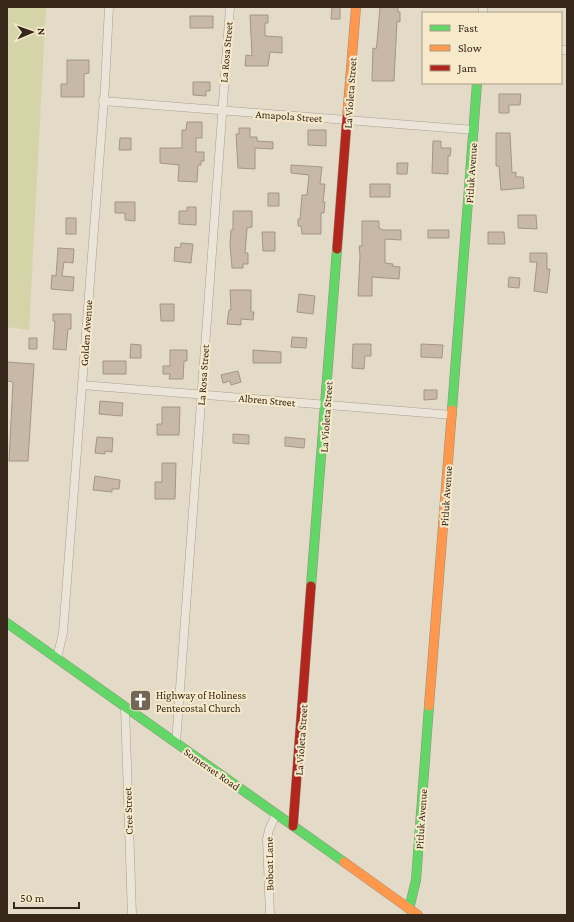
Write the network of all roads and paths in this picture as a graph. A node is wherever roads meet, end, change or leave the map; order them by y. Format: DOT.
graph roads {
  1 [pos="109,7"];
  2 [pos="230,7"];
  3 [pos="356,7"];
  4 [pos="477,84"];
  5 [pos="104,101"];
  6 [pos="222,111"];
  7 [pos="348,120"];
  8 [pos="474,130"];
  9 [pos="82,385"];
  10 [pos="201,395"];
  11 [pos="327,405"];
  12 [pos="452,415"];
  13 [pos="7,622"];
  14 [pos="57,658"];
  15 [pos="125,707"];
  16 [pos="176,743"];
  17 [pos="276,814"];
  18 [pos="293,826"];
  19 [pos="409,909"];
  20 [pos="132,915"];
  21 [pos="270,915"];
  22 [pos="418,915"];
  1 -- 5 [label="street, Golden Avenue"];
  2 -- 6 [label="street, La Rosa Street"];
  3 -- 7 [label="street, La Violeta Street"];
  4 -- 8 [label="street, Pitluk Avenue"];
  5 -- 6 [label="street, Amapola Street"];
  5 -- 9 [label="street, Golden Avenue"];
  6 -- 7 [label="street, Amapola Street"];
  6 -- 10 [label="street, La Rosa Street"];
  7 -- 8 [label="street, Amapola Street"];
  7 -- 11 [label="street, La Violeta Street"];
  8 -- 12 [label="street, Pitluk Avenue"];
  9 -- 10 [label="street, Albren Street"];
  9 -- 14 [label="street, Golden Avenue"];
  10 -- 11 [label="street, Albren Street"];
  10 -- 16 [label="street, La Rosa Street"];
  11 -- 12 [label="street, Albren Street"];
  11 -- 18 [label="street, La Violeta Street"];
  12 -- 19 [label="street, Pitluk Avenue"];
  13 -- 14 [label="street, Somerset Road"];
  14 -- 15 [label="street, Somerset Road"];
  15 -- 16 [label="street, Somerset Road"];
  15 -- 20 [label="street, Cree Street"];
  16 -- 17 [label="street, Somerset Road"];
  17 -- 18 [label="street, Somerset Road"];
  17 -- 21 [label="street, Bobcat Lane"];
  18 -- 19 [label="street, Somerset Road"];
  19 -- 22 [label="street, Somerset Road"];
}
